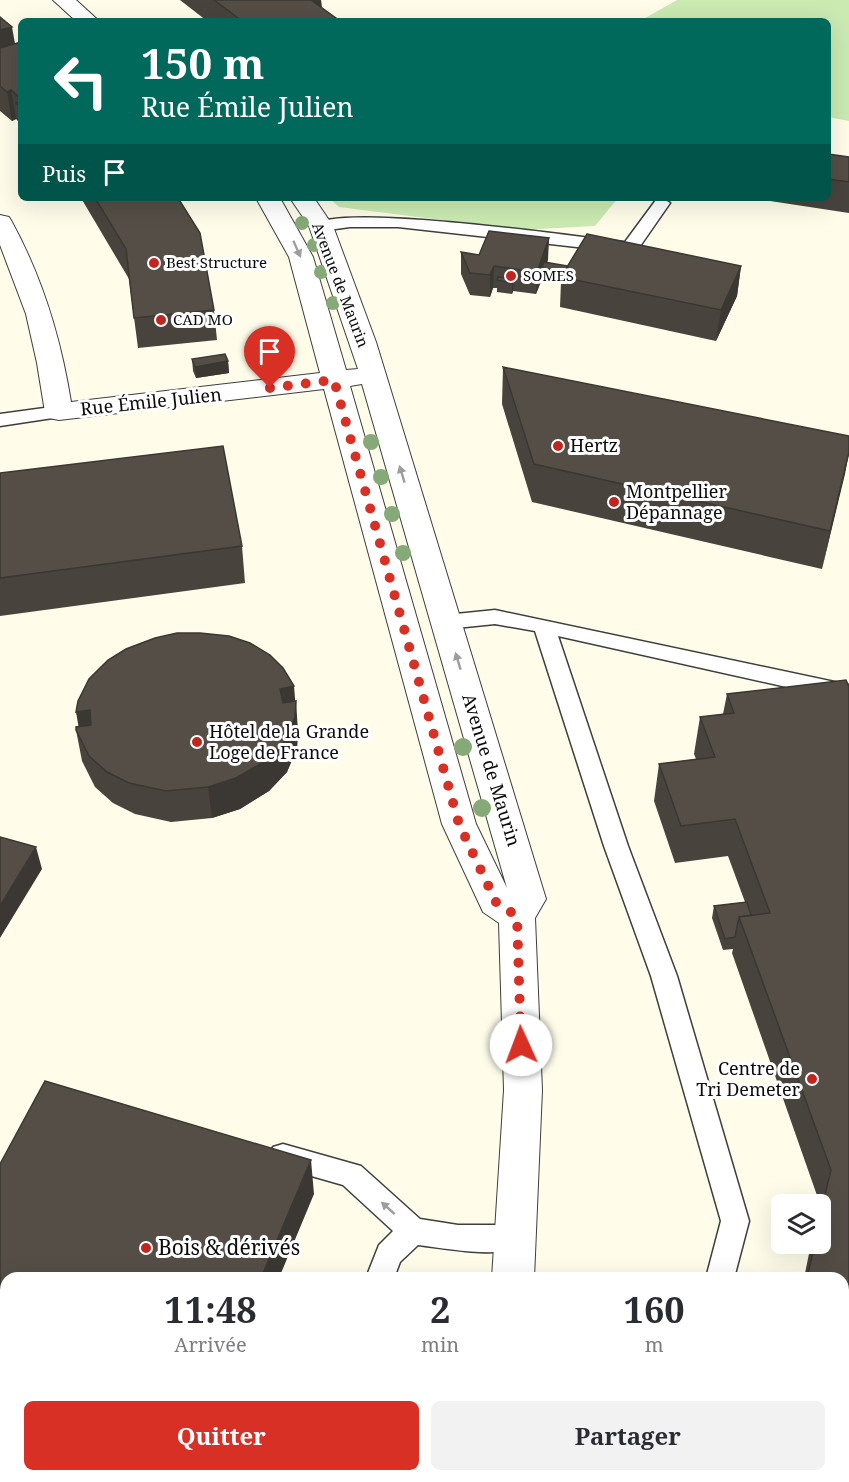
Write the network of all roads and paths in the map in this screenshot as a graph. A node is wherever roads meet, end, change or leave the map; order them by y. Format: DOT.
graph roads {
  1 [pos="63,0"];
  2 [pos="85,18"];
  3 [pos="270,201"];
  4 [pos="304,201"];
  5 [pos="662,203"];
  6 [pos="0,222"];
  7 [pos="321,226"];
  8 [pos="372,374"];
  9 [pos="334,380"];
  10 [pos="59,412"];
  11 [pos="0,420"];
  12 [pos="446,622"];
  13 [pos="544,626"];
  14 [pos="404,628"];
  15 [pos="849,693"];
  16 [pos="517,916"];
  17 [pos="261,1150"];
  18 [pos="413,1231"];
  19 [pos="515,1238"];
  20 [pos="382,1272"];
  21 [pos="513,1272"];
  22 [pos="722,1272"];
  1 -- 2 [label="street"];
  3 -- 9 [label="street, Avenue de Maurin, one-way"];
  4 -- 7 [label="street, Avenue de Maurin"];
  5 -- 7 [label="lane"];
  6 -- 10 [label="street, Rue Émile Julien"];
  7 -- 8 [label="street, Avenue de Maurin"];
  8 -- 9 [label="street, Avenue de Maurin"];
  12 -- 8 [label="street, Avenue de Maurin, one-way"];
  9 -- 10 [label="street, Rue Émile Julien"];
  9 -- 14 [label="street, Avenue de Maurin"];
  10 -- 11 [label="lane"];
  12 -- 13 [label="lane"];
  12 -- 14 [label="street"];
  16 -- 12 [label="street, Avenue de Maurin, one-way"];
  13 -- 15 [label="lane"];
  13 -- 22 [label="lane"];
  14 -- 16 [label="street, Avenue de Maurin"];
  16 -- 19 [label="street, Avenue de Maurin"];
  18 -- 17 [label="lane, one-way"];
  18 -- 19 [label="lane"];
  18 -- 20 [label="lane"];
  19 -- 21 [label="street, Avenue de Maurin"];
}
